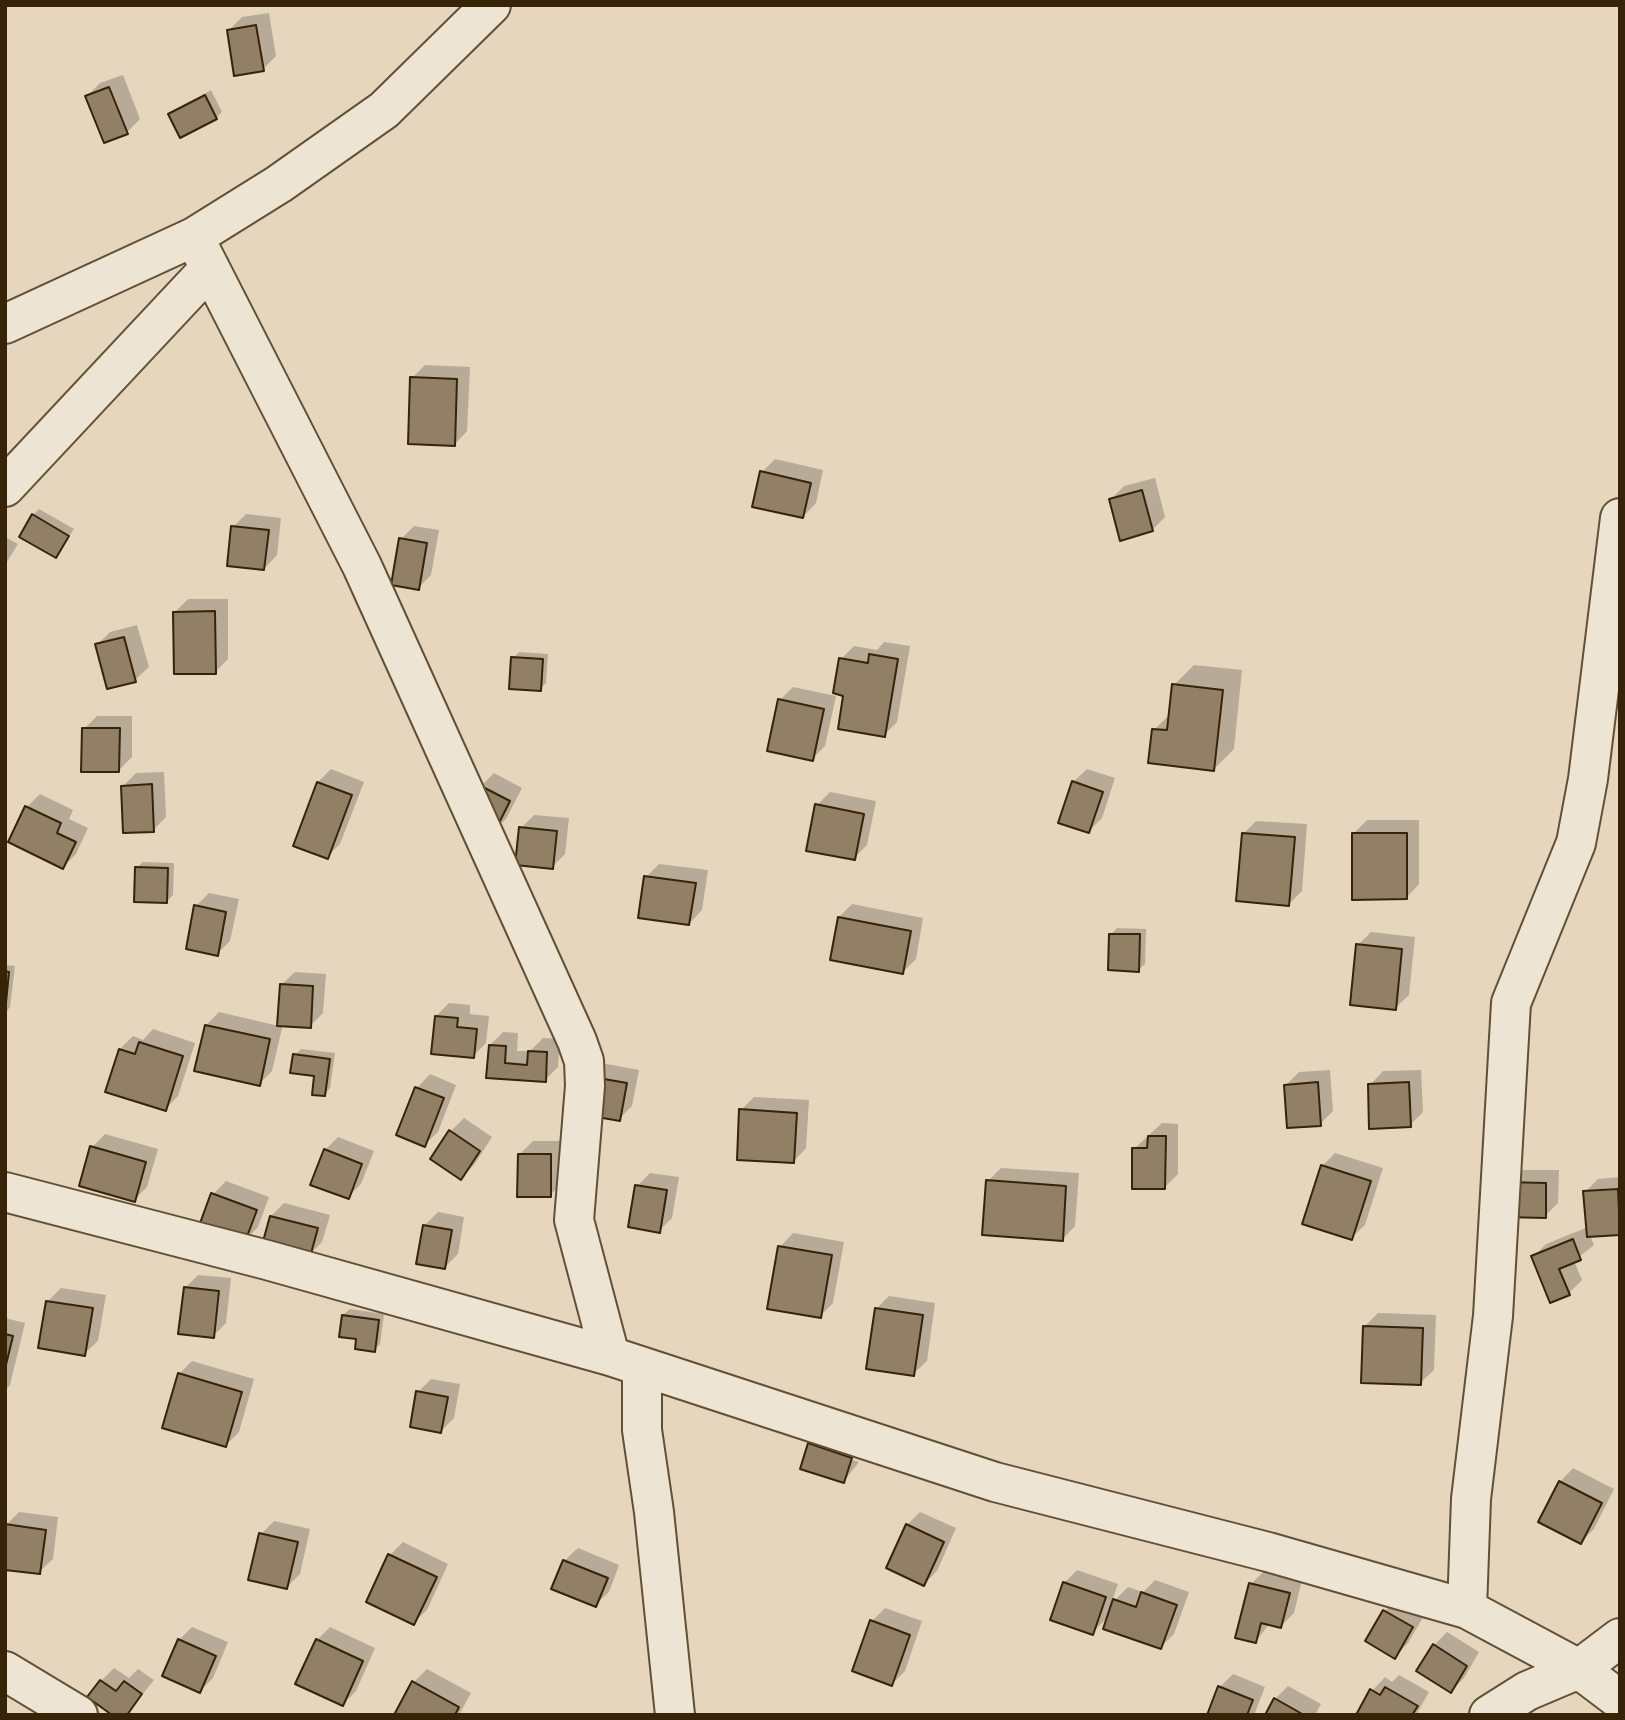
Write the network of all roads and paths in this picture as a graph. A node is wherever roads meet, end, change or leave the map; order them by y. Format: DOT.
graph roads {
  1 [pos="491,5"];
  2 [pos="202,253"];
  3 [pos="5,324"];
  4 [pos="5,487"];
  5 [pos="1620,518"];
  6 [pos="5,1192"];
  7 [pos="626,1361"];
  8 [pos="1467,1609"];
  9 [pos="1620,1638"];
  10 [pos="1579,1669"];
  11 [pos="7,1673"];
  12 [pos="1620,1700"];
  13 [pos="78,1715"];
  14 [pos="675,1715"];
  15 [pos="1489,1715"];
  1 -- 2 [label="street"];
  2 -- 3 [label="street"];
  2 -- 4 [label="street"];
  2 -- 7 [label="street"];
  5 -- 8 [label="street"];
  6 -- 7 [label="street"];
  7 -- 8 [label="street"];
  7 -- 14 [label="street"];
  8 -- 10 [label="street"];
  9 -- 10 [label="street"];
  10 -- 12 [label="street"];
  10 -- 15 [label="street"];
  11 -- 13 [label="street"];
}
